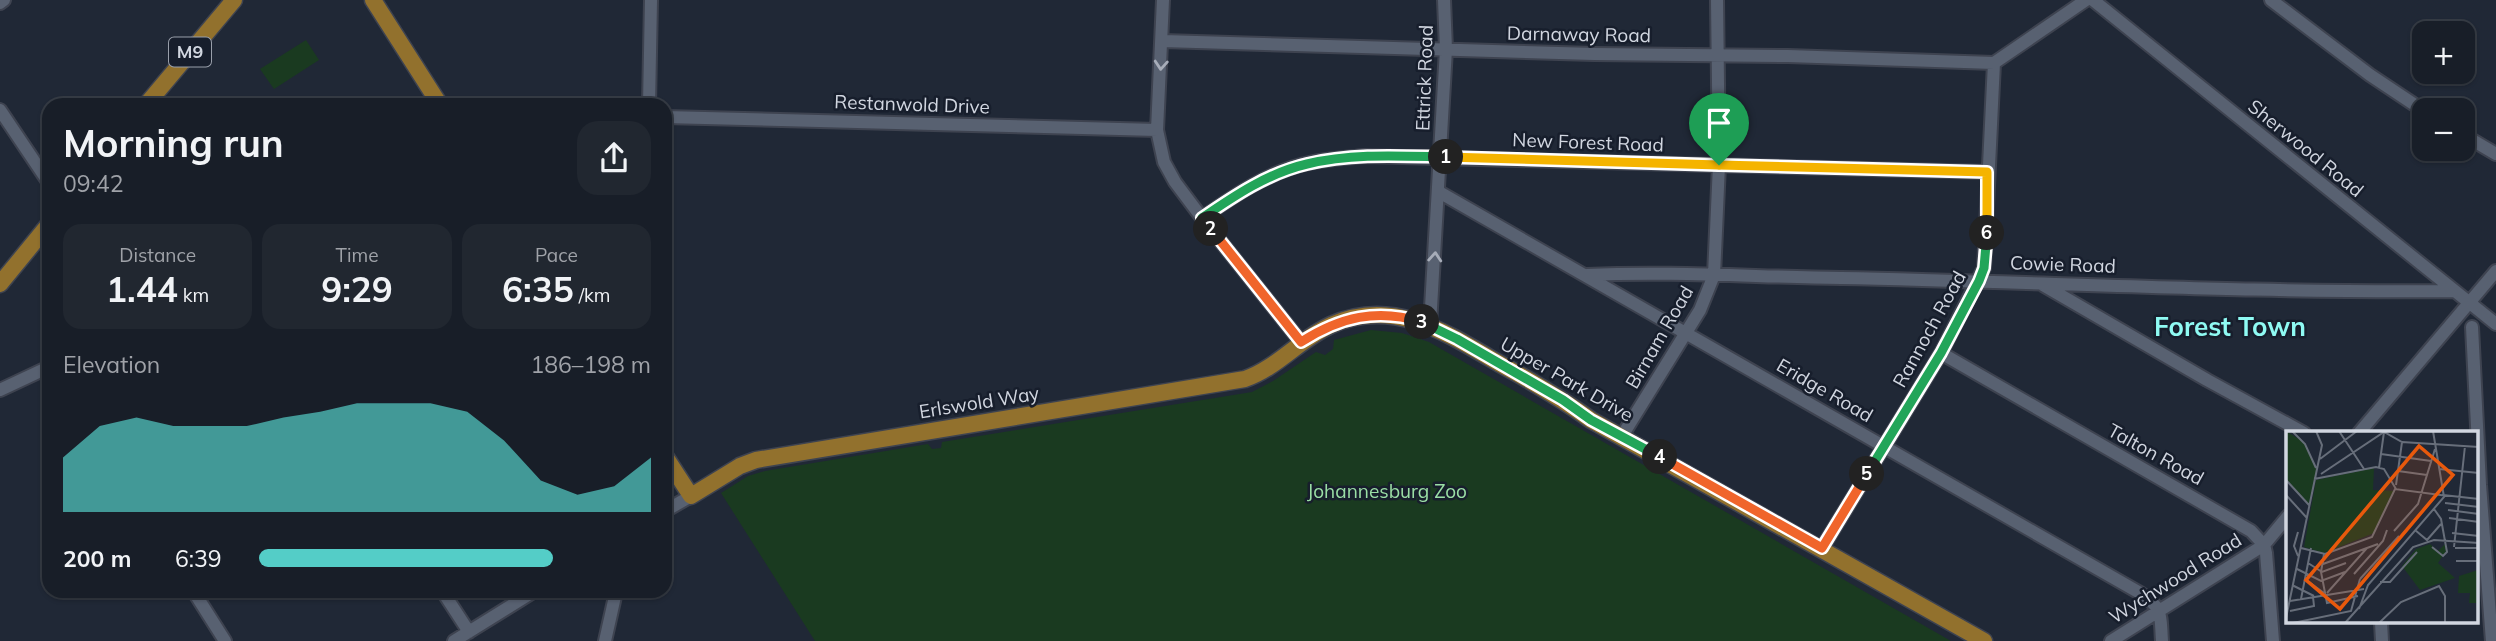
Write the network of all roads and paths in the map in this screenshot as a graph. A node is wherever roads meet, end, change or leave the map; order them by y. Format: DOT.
graph roads {
  1 [pos="223,0"];
  2 [pos="234,0"];
  3 [pos="373,0"];
  4 [pos="651,0"];
  5 [pos="1163,0"];
  6 [pos="1444,0"];
  7 [pos="1717,0"];
  8 [pos="2086,0"];
  9 [pos="2093,0"];
  10 [pos="2270,0"];
  11 [pos="1163,41"];
  12 [pos="1446,49"];
  13 [pos="1717,56"];
  14 [pos="1994,63"];
  15 [pos="142,98"];
  16 [pos="152,98"];
  17 [pos="436,98"];
  18 [pos="649,98"];
  19 [pos="2412,103"];
  20 [pos="0,110"];
  21 [pos="672,117"];
  22 [pos="1157,130"];
  23 [pos="2475,142"];
  24 [pos="2496,154"];
  25 [pos="1441,157"];
  26 [pos="1719,165"];
  27 [pos="1987,172"];
  28 [pos="42,173"];
  29 [pos="1439,192"];
  30 [pos="1202,218"];
  31 [pos="42,220"];
  32 [pos="42,233"];
  33 [pos="0,271"];
  34 [pos="2496,271"];
  35 [pos="1587,275"];
  36 [pos="1714,275"];
  37 [pos="1979,281"];
  38 [pos="2040,283"];
  39 [pos="0,284"];
  40 [pos="2453,291"];
  41 [pos="2469,302"];
  42 [pos="2496,324"];
  43 [pos="1430,325"];
  44 [pos="2472,327"];
  45 [pos="1685,333"];
  46 [pos="1301,342"];
  47 [pos="1941,353"];
  48 [pos="42,371"];
  49 [pos="0,390"];
  50 [pos="2300,431"];
  51 [pos="2361,431"];
  52 [pos="2477,431"];
  53 [pos="1622,436"];
  54 [pos="2478,446"];
  55 [pos="1884,447"];
  56 [pos="672,467"];
  57 [pos="691,496"];
  58 [pos="672,507"];
  59 [pos="2286,518"];
  60 [pos="2264,545"];
  61 [pos="1822,548"];
  62 [pos="198,598"];
  63 [pos="447,598"];
  64 [pos="523,598"];
  65 [pos="615,598"];
  66 [pos="2160,610"];
  67 [pos="469,632"];
  68 [pos="225,641"];
  69 [pos="454,641"];
  70 [pos="605,641"];
  71 [pos="1984,641"];
  72 [pos="2111,641"];
  73 [pos="2162,641"];
  74 [pos="2273,641"];
  75 [pos="2492,641"];
  1 -- 15 [label="main road, M9"];
  2 -- 16 [label="main road, M9"];
  3 -- 17 [label="main road"];
  4 -- 18 [label="street"];
  5 -- 11 [label="street"];
  6 -- 12 [label="street, Ettrick Road"];
  7 -- 13 [label="street, Birnam Road"];
  8 -- 14 [label="street"];
  9 -- 40 [label="street, Sherwood Road"];
  10 -- 19 [label="street"];
  11 -- 12 [label="street, Darnaway Road"];
  11 -- 22 [label="street, one-way"];
  12 -- 13 [label="street, Darnaway Road"];
  12 -- 25 [label="street, Ettrick Road"];
  13 -- 14 [label="street, Darnaway Road"];
  13 -- 26 [label="street, Birnam Road"];
  14 -- 27 [label="street, Rannoch Road"];
  20 -- 28 [label="street"];
  21 -- 22 [label="street, Restanwold Drive"];
  22 -- 30 [label="street"];
  23 -- 24 [label="street"];
  25 -- 26 [label="street, New Forest Road"];
  25 -- 29 [label="street, Ettrick Road"];
  25 -- 30 [label="street, New Forest Road"];
  26 -- 27 [label="street, New Forest Road"];
  26 -- 36 [label="street, Birnam Road"];
  27 -- 37 [label="street, Rannoch Road"];
  29 -- 35 [label="street, Eridge Road"];
  43 -- 29 [label="street, Ettrick Road, one-way"];
  30 -- 46 [label="street"];
  31 -- 33 [label="main road"];
  32 -- 39 [label="main road"];
  34 -- 41 [label="street"];
  35 -- 36 [label="street, Cowie Road"];
  35 -- 45 [label="street, Eridge Road"];
  36 -- 37 [label="street, Cowie Road"];
  36 -- 45 [label="street, Birnam Road"];
  37 -- 38 [label="street, Cowie Road"];
  37 -- 47 [label="street, Rannoch Road"];
  38 -- 40 [label="street, Cowie Road"];
  38 -- 50 [label="street"];
  40 -- 41 [label="street, Sherwood Road"];
  41 -- 42 [label="street, Sherwood Road"];
  41 -- 51 [label="street"];
  43 -- 46 [label="main road, Upper Park Drive"];
  43 -- 53 [label="main road, Upper Park Drive"];
  44 -- 52 [label="street"];
  45 -- 53 [label="street, Birnam Road"];
  45 -- 55 [label="street, Eridge Road"];
  46 -- 57 [label="main road, Erlswold Way"];
  47 -- 55 [label="street, Rannoch Road"];
  47 -- 60 [label="street, Talton Road"];
  48 -- 49 [label="street"];
  53 -- 61 [label="main road, Upper Park Drive"];
  54 -- 75 [label="street"];
  55 -- 61 [label="street, Rannoch Road"];
  55 -- 66 [label="street, Eridge Road"];
  56 -- 57 [label="main road"];
  57 -- 58 [label="street, Erlswold Way"];
  59 -- 60 [label="street, Wychwood Road"];
  60 -- 66 [label="street, Wychwood Road"];
  60 -- 74 [label="street"];
  61 -- 71 [label="main road, Upper Park Drive"];
  62 -- 68 [label="street"];
  63 -- 67 [label="street"];
  64 -- 67 [label="street"];
  65 -- 70 [label="street"];
  66 -- 72 [label="street, Wychwood Road"];
  66 -- 73 [label="street"];
  67 -- 69 [label="street"];
}
